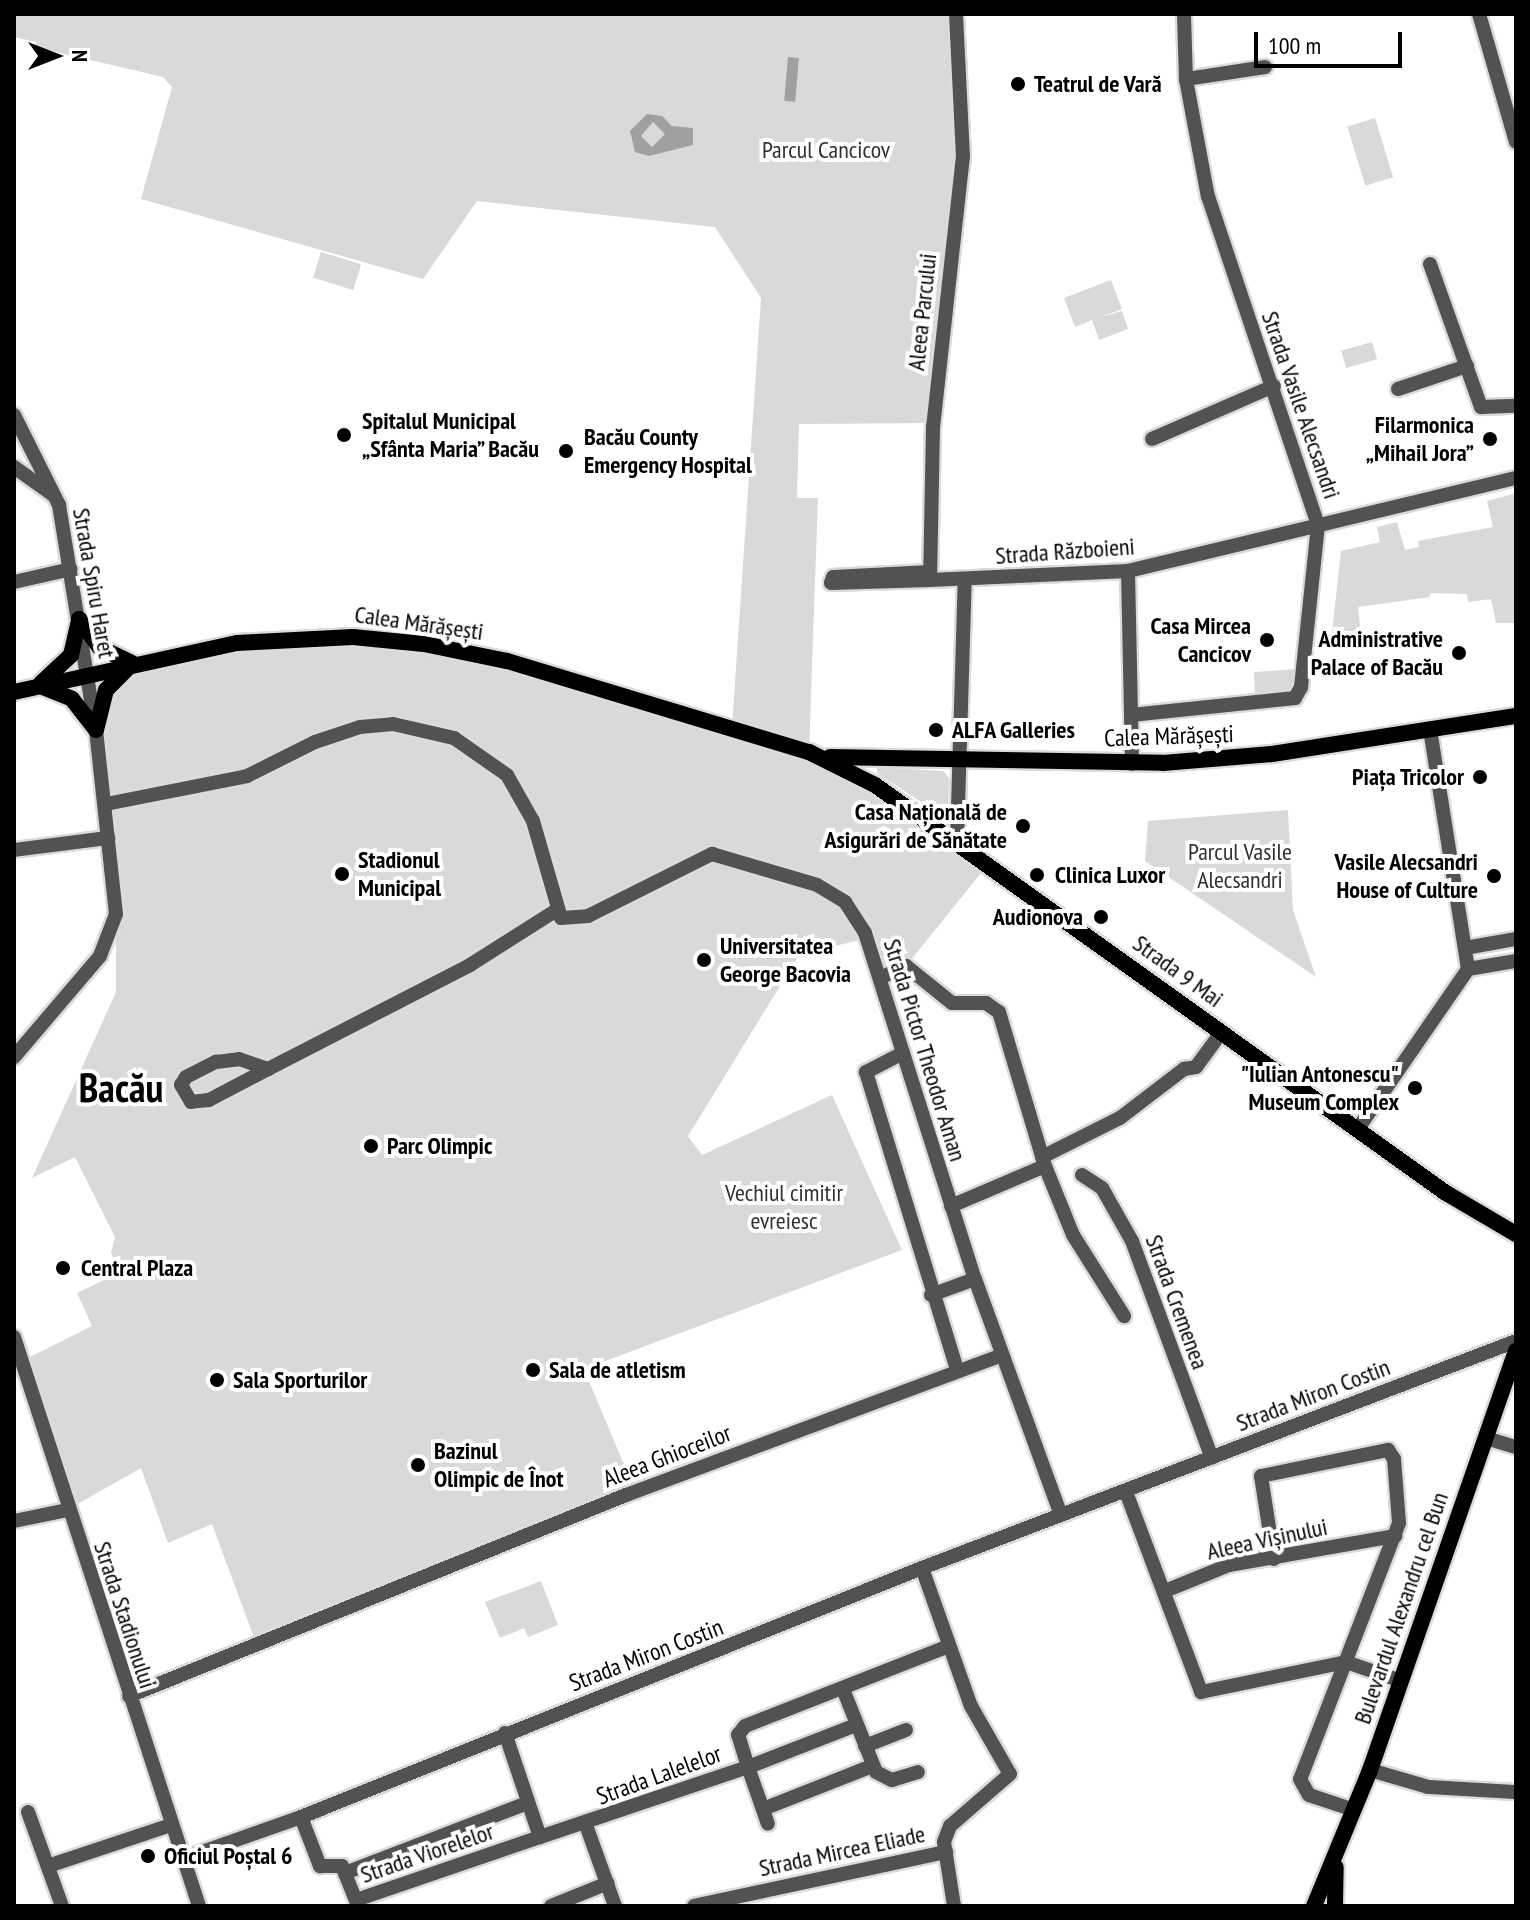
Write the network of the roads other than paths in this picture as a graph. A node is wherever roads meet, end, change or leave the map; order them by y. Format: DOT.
graph roads {
  1 [pos="956,14"];
  2 [pos="1184,14"];
  3 [pos="1479,14"];
  4 [pos="1265,67"];
  5 [pos="1186,79"];
  6 [pos="1516,142"];
  7 [pos="1430,264"];
  8 [pos="1467,366"];
  9 [pos="1274,386"];
  10 [pos="1398,389"];
  11 [pos="1516,406"];
  12 [pos="14,415"];
  13 [pos="1152,439"];
  14 [pos="21,443"];
  15 [pos="14,467"];
  16 [pos="1516,478"];
  17 [pos="55,497"];
  18 [pos="1318,525"];
  19 [pos="71,569"];
  20 [pos="1128,571"];
  21 [pos="930,576"];
  22 [pos="965,579"];
  23 [pos="14,582"];
  24 [pos="79,619"];
  25 [pos="134,663"];
  26 [pos="88,674"];
  27 [pos="37,686"];
  28 [pos="14,692"];
  29 [pos="1131,715"];
  30 [pos="1516,716"];
  31 [pos="96,730"];
  32 [pos="1430,730"];
  33 [pos="815,755"];
  34 [pos="962,760"];
  35 [pos="1132,764"];
  36 [pos="106,804"];
  37 [pos="108,838"];
  38 [pos="957,841"];
  39 [pos="14,850"];
  40 [pos="555,911"];
  41 [pos="1516,939"];
  42 [pos="1465,948"];
  43 [pos="1516,961"];
  44 [pos="1468,969"];
  45 [pos="880,978"];
  46 [pos="1221,1033"];
  47 [pos="903,1053"];
  48 [pos="14,1057"];
  49 [pos="268,1069"];
  50 [pos="1357,1130"];
  51 [pos="1043,1162"];
  52 [pos="1082,1175"];
  53 [pos="951,1206"];
  54 [pos="1515,1231"];
  55 [pos="975,1279"];
  56 [pos="931,1295"];
  57 [pos="1124,1316"];
  58 [pos="14,1337"];
  59 [pos="1516,1341"];
  60 [pos="1516,1351"];
  61 [pos="1002,1355"];
  62 [pos="957,1370"];
  63 [pos="1486,1438"];
  64 [pos="1516,1447"];
  65 [pos="1212,1458"];
  66 [pos="1126,1492"];
  67 [pos="67,1510"];
  68 [pos="1061,1515"];
  69 [pos="14,1521"];
  70 [pos="1395,1536"];
  71 [pos="1360,1543"];
  72 [pos="1274,1559"];
  73 [pos="922,1568"];
  74 [pos="1382,1569"];
  75 [pos="1165,1591"];
  76 [pos="949,1646"];
  77 [pos="1346,1662"];
  78 [pos="1401,1681"];
  79 [pos="843,1689"];
  80 [pos="129,1696"];
  81 [pos="856,1725"];
  82 [pos="906,1730"];
  83 [pos="505,1733"];
  84 [pos="865,1746"];
  85 [pos="872,1766"];
  86 [pos="748,1767"];
  87 [pos="1370,1770"];
  88 [pos="918,1772"];
  89 [pos="1516,1792"];
  90 [pos="527,1803"];
  91 [pos="763,1809"];
  92 [pos="1351,1809"];
  93 [pos="28,1812"];
  94 [pos="301,1817"];
  95 [pos="768,1824"];
  96 [pos="171,1825"];
  97 [pos="586,1825"];
  98 [pos="540,1837"];
  99 [pos="1339,1846"];
  100 [pos="946,1852"];
  101 [pos="182,1859"];
  102 [pos="48,1866"];
  103 [pos="345,1873"];
  104 [pos="1327,1878"];
  105 [pos="608,1883"];
  106 [pos="62,1906"];
  107 [pos="199,1906"];
  108 [pos="551,1906"];
  109 [pos="615,1906"];
  110 [pos="694,1906"];
  111 [pos="954,1906"];
  112 [pos="1314,1906"];
  113 [pos="1326,1906"];
  114 [pos="1335,1906"];
  1 -- 21 [label="street, Aleea Parcului"];
  2 -- 5 [label="street, Strada Vasile Alecsandri"];
  3 -- 6 [label="street"];
  4 -- 5 [label="street"];
  5 -- 9 [label="street, Strada Vasile Alecsandri"];
  7 -- 8 [label="street"];
  8 -- 10 [label="street"];
  8 -- 11 [label="street"];
  9 -- 13 [label="street"];
  9 -- 18 [label="street, Strada Vasile Alecsandri"];
  12 -- 14 [label="street, Strada Spiru Haret"];
  14 -- 17 [label="street, Strada Spiru Haret"];
  15 -- 17 [label="street"];
  16 -- 18 [label="street, Strada Războieni"];
  17 -- 19 [label="street, Strada Spiru Haret"];
  18 -- 20 [label="street, Strada Războieni"];
  18 -- 29 [label="street, Strada Vasile Alecsandri"];
  19 -- 23 [label="street"];
  19 -- 24 [label="street, Strada Spiru Haret"];
  20 -- 22 [label="street, Strada Războieni"];
  20 -- 29 [label="street"];
  21 -- 21 [label="street"];
  21 -- 22 [label="street"];
  22 -- 34 [label="street, Strada Războieni"];
  24 -- 25 [label="main road"];
  24 -- 26 [label="street, Strada Spiru Haret"];
  24 -- 27 [label="main road"];
  25 -- 26 [label="main road, Calea Mărășești"];
  25 -- 31 [label="main road"];
  25 -- 33 [label="main road, Calea Mărășești"];
  26 -- 27 [label="main road, Calea Mărășești"];
  26 -- 31 [label="street, Strada Spiru Haret"];
  27 -- 28 [label="main road, Calea Mărășești"];
  27 -- 31 [label="main road"];
  29 -- 35 [label="street"];
  30 -- 32 [label="main road, Calea Mărășești"];
  31 -- 36 [label="street, Strada Spiru Haret"];
  32 -- 35 [label="main road, Calea Mărășești"];
  32 -- 42 [label="street"];
  33 -- 34 [label="main road, Calea Mărășești"];
  33 -- 38 [label="main road, Strada 9 Mai"];
  34 -- 35 [label="main road, Calea Mărășești"];
  34 -- 38 [label="street, Strada Războieni"];
  36 -- 37 [label="street, Strada Spiru Haret"];
  36 -- 40 [label="street"];
  37 -- 39 [label="street"];
  37 -- 48 [label="street, Strada Spiru Haret"];
  38 -- 46 [label="main road, Strada 9 Mai"];
  40 -- 45 [label="street, Strada Pictor Theodor Aman"];
  40 -- 49 [label="street"];
  41 -- 42 [label="street"];
  42 -- 44 [label="street"];
  43 -- 44 [label="street"];
  44 -- 50 [label="street"];
  45 -- 47 [label="street, Strada Pictor Theodor Aman"];
  45 -- 51 [label="street"];
  46 -- 50 [label="main road, Strada 9 Mai"];
  46 -- 51 [label="street"];
  47 -- 53 [label="street, Strada Pictor Theodor Aman"];
  47 -- 56 [label="street"];
  49 -- 49 [label="street"];
  50 -- 54 [label="main road, Strada 9 Mai"];
  51 -- 53 [label="street"];
  51 -- 57 [label="street"];
  52 -- 65 [label="street, Strada Cremenea"];
  53 -- 55 [label="street, Strada Pictor Theodor Aman"];
  55 -- 56 [label="street"];
  55 -- 61 [label="street, Strada Pictor Theodor Aman"];
  56 -- 62 [label="street"];
  58 -- 67 [label="street, Strada Stadionului"];
  59 -- 65 [label="street, Strada Miron Costin"];
  60 -- 63 [label="main road, Bulevardul Alexandru cel Bun"];
  61 -- 62 [label="street, Aleea Ghioceilor"];
  61 -- 68 [label="street, Strada Pictor Theodor Aman"];
  62 -- 80 [label="street, Aleea Ghioceilor"];
  63 -- 64 [label="street"];
  63 -- 78 [label="main road, Bulevardul Alexandru cel Bun"];
  65 -- 66 [label="street, Strada Miron Costin"];
  66 -- 68 [label="street, Strada Miron Costin"];
  66 -- 75 [label="street"];
  67 -- 69 [label="street"];
  67 -- 80 [label="street, Strada Stadionului"];
  68 -- 73 [label="street, Strada Miron Costin"];
  70 -- 71 [label="street, Aleea Vișinului"];
  70 -- 72 [label="street"];
  70 -- 74 [label="street"];
  71 -- 72 [label="street, Aleea Vișinului"];
  71 -- 74 [label="street"];
  72 -- 75 [label="street, Aleea Vișinului"];
  73 -- 76 [label="street"];
  73 -- 83 [label="street, Strada Miron Costin"];
  74 -- 77 [label="street"];
  75 -- 77 [label="street"];
  76 -- 79 [label="street, Strada Lalelelor"];
  76 -- 100 [label="street"];
  77 -- 78 [label="street"];
  77 -- 92 [label="street"];
  78 -- 87 [label="main road, Bulevardul Alexandru cel Bun"];
  79 -- 81 [label="street"];
  79 -- 86 [label="street, Strada Lalelelor"];
  80 -- 96 [label="street, Strada Stadionului"];
  81 -- 84 [label="street"];
  81 -- 86 [label="street, Strada Lalelelor"];
  82 -- 84 [label="street"];
  83 -- 90 [label="street"];
  83 -- 94 [label="street, Strada Miron Costin"];
  84 -- 85 [label="street"];
  85 -- 88 [label="street"];
  85 -- 91 [label="street"];
  86 -- 91 [label="street, Strada Lalelelor"];
  86 -- 97 [label="street, Strada Lalelelor"];
  87 -- 89 [label="street"];
  87 -- 92 [label="main road, Bulevardul Alexandru cel Bun"];
  90 -- 98 [label="street"];
  90 -- 103 [label="street, Strada Viorelelor"];
  91 -- 95 [label="street, Strada Lalelelor"];
  92 -- 99 [label="main road, Bulevardul Alexandru cel Bun"];
  93 -- 102 [label="street"];
  94 -- 101 [label="street, Strada Miron Costin"];
  94 -- 103 [label="street, Strada Viorelelor"];
  96 -- 101 [label="street, Strada Stadionului"];
  96 -- 102 [label="street"];
  97 -- 98 [label="street, Strada Viorelelor"];
  97 -- 105 [label="street"];
  98 -- 103 [label="street, Strada Viorelelor"];
  99 -- 104 [label="main road, Bulevardul Alexandru cel Bun"];
  99 -- 114 [label="main road"];
  100 -- 110 [label="street, Strada Mircea Eliade"];
  100 -- 111 [label="street, Strada Mircea Eliade"];
  101 -- 107 [label="street, Strada Stadionului"];
  102 -- 106 [label="street"];
  104 -- 112 [label="main road, Bulevardul Alexandru cel Bun"];
  104 -- 113 [label="main road, Bulevardul Alexandru cel Bun"];
  105 -- 108 [label="street"];
  105 -- 109 [label="street"];
}
